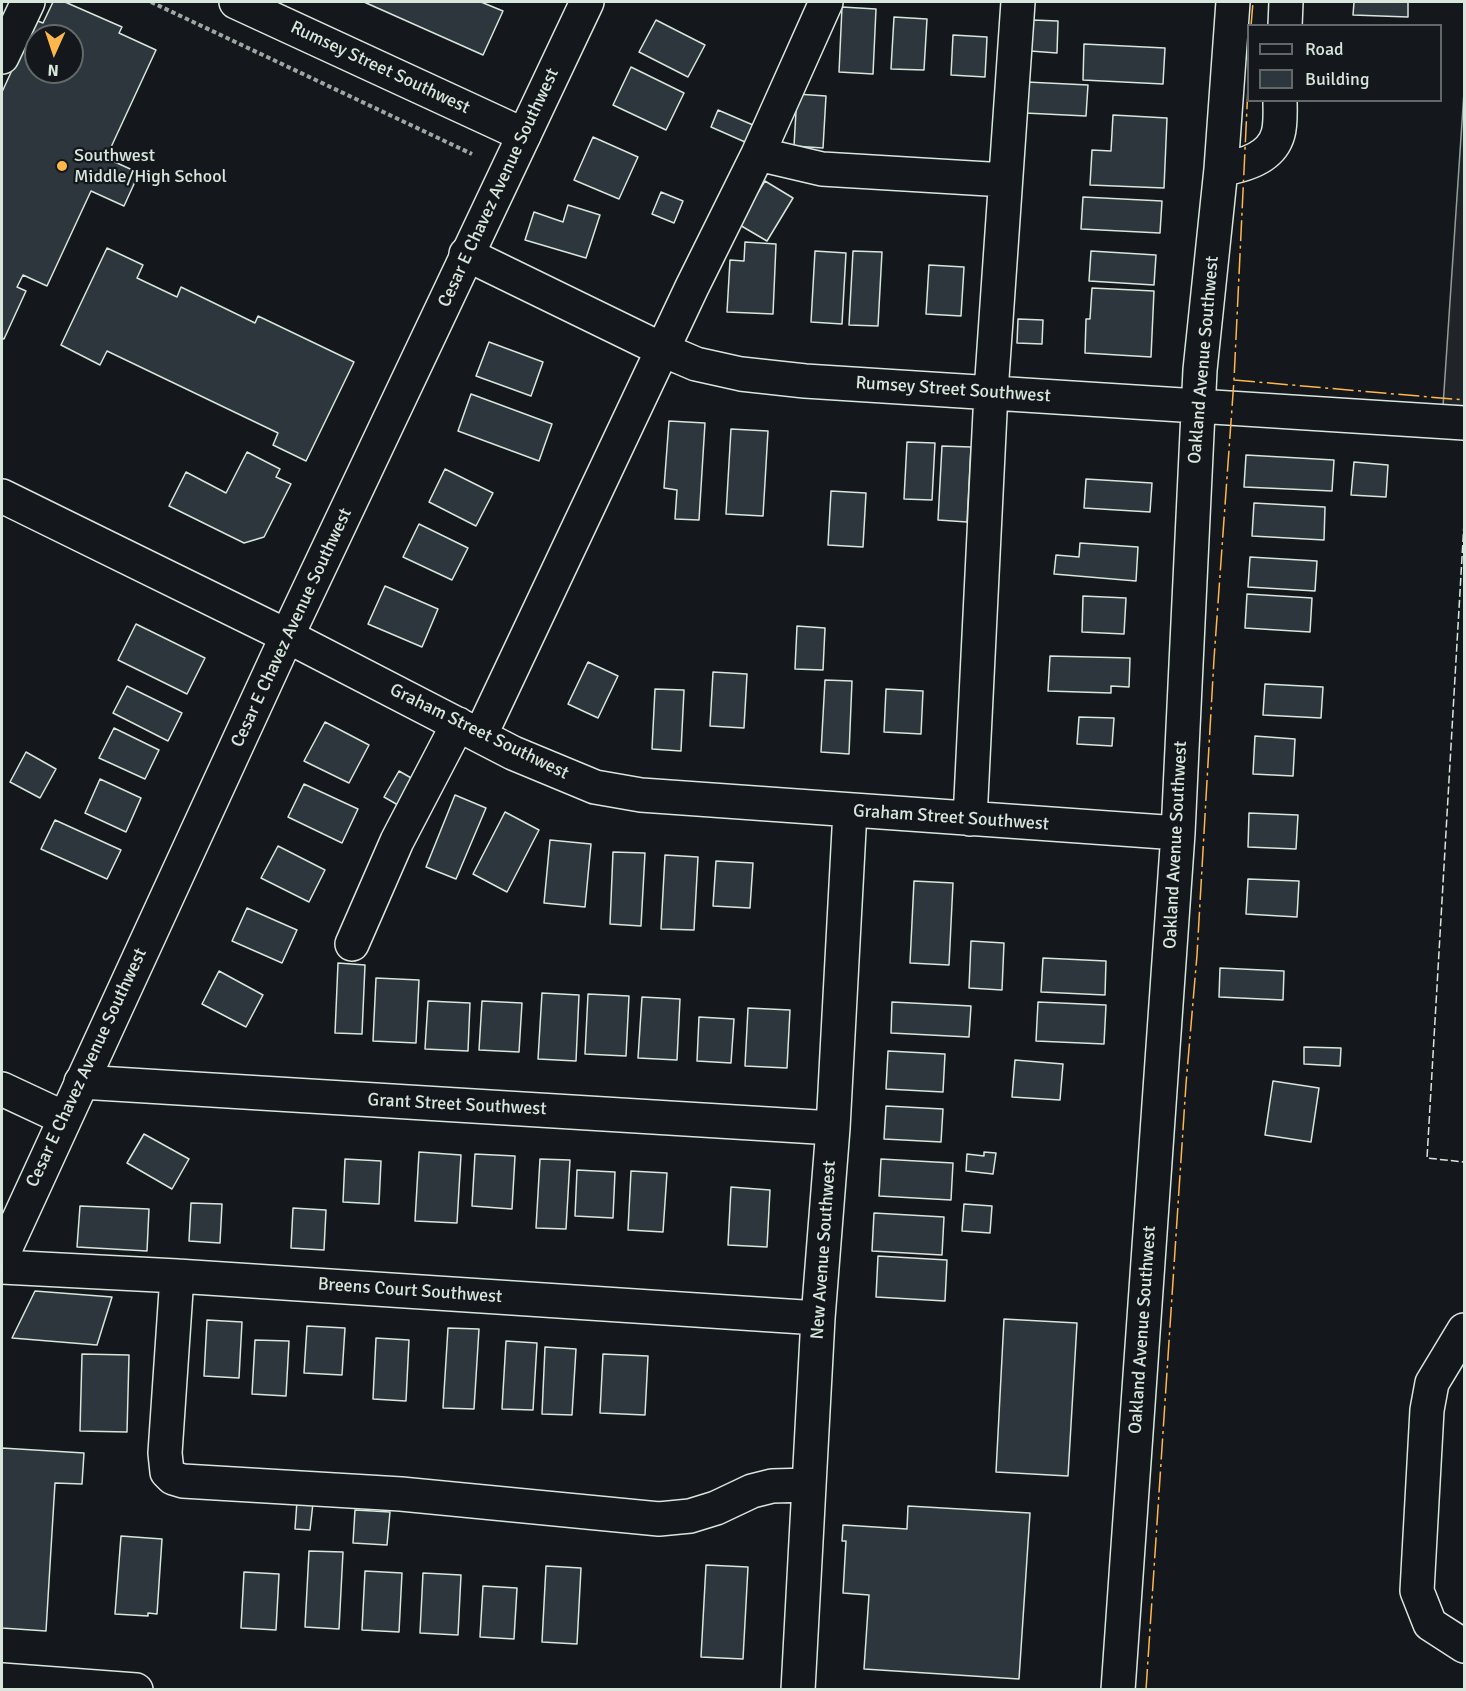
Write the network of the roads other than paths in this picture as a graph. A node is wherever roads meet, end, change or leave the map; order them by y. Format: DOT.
graph roads {
  1 [pos="28,2"];
  2 [pos="236,2"];
  3 [pos="587,2"];
  4 [pos="826,2"];
  5 [pos="1018,2"];
  6 [pos="1233,2"];
  7 [pos="1287,2"];
  8 [pos="1285,24"];
  9 [pos="2,57"];
  10 [pos="1280,102"];
  11 [pos="524,135"];
  12 [pos="758,154"];
  13 [pos="1221,169"];
  14 [pos="1005,180"];
  15 [pos="466,254"];
  16 [pos="663,350"];
  17 [pos="991,392"];
  18 [pos="1198,405"];
  19 [pos="1464,423"];
  20 [pos="2,496"];
  21 [pos="287,636"];
  22 [pos="469,730"];
  23 [pos="850,811"];
  24 [pos="970,819"];
  25 [pos="1178,832"];
  26 [pos="352,944"];
  27 [pos="81,1082"];
  28 [pos="2,1089"];
  29 [pos="64,1119"];
  30 [pos="833,1128"];
  31 [pos="2,1256"];
  32 [pos="2,1267"];
  33 [pos="177,1276"];
  34 [pos="818,1318"];
  35 [pos="1464,1330"];
  36 [pos="809,1485"];
  37 [pos="1464,1646"];
  38 [pos="2,1680"];
  39 [pos="56,1687"];
  40 [pos="136,1689"];
  41 [pos="798,1689"];
  42 [pos="1118,1689"];
  1 -- 9 [label="street"];
  2 -- 11 [label="street, Rumsey Street Southwest"];
  3 -- 11 [label="street, Cesar E Chavez Avenue Southwest"];
  4 -- 12 [label="street"];
  5 -- 14 [label="street"];
  6 -- 13 [label="street, Oakland Avenue Southwest"];
  7 -- 8 [label="street"];
  10 -- 13 [label="street"];
  11 -- 15 [label="street, Cesar E Chavez Avenue Southwest"];
  12 -- 14 [label="street"];
  12 -- 16 [label="street"];
  13 -- 18 [label="street, Oakland Avenue Southwest"];
  14 -- 17 [label="street"];
  15 -- 16 [label="street, Rumsey Street Southwest"];
  15 -- 21 [label="street, Cesar E Chavez Avenue Southwest"];
  16 -- 17 [label="street, Rumsey Street Southwest"];
  16 -- 22 [label="street"];
  17 -- 18 [label="street, Rumsey Street Southwest"];
  17 -- 24 [label="street"];
  18 -- 19 [label="street, Rumsey Street Southwest"];
  18 -- 25 [label="street, Oakland Avenue Southwest"];
  20 -- 21 [label="street, Graham Street Southwest"];
  21 -- 22 [label="street, Graham Street Southwest"];
  21 -- 27 [label="street, Cesar E Chavez Avenue Southwest"];
  22 -- 23 [label="street, Graham Street Southwest"];
  22 -- 26 [label="street"];
  23 -- 24 [label="street, Graham Street Southwest"];
  23 -- 30 [label="street, New Avenue Southwest"];
  24 -- 25 [label="street, Graham Street Southwest"];
  25 -- 42 [label="street, Oakland Avenue Southwest"];
  27 -- 29 [label="street, Cesar E Chavez Avenue Southwest"];
  27 -- 30 [label="street, Grant Street Southwest"];
  28 -- 29 [label="street"];
  29 -- 31 [label="street, Cesar E Chavez Avenue Southwest"];
  30 -- 34 [label="street, New Avenue Southwest"];
  32 -- 33 [label="street, Breens Court Southwest"];
  33 -- 34 [label="street, Breens Court Southwest"];
  33 -- 36 [label="street"];
  34 -- 36 [label="street, New Avenue Southwest"];
  35 -- 37 [label="street"];
  36 -- 41 [label="street, New Avenue Southwest"];
  38 -- 39 [label="street"];
  39 -- 40 [label="street"];
}
